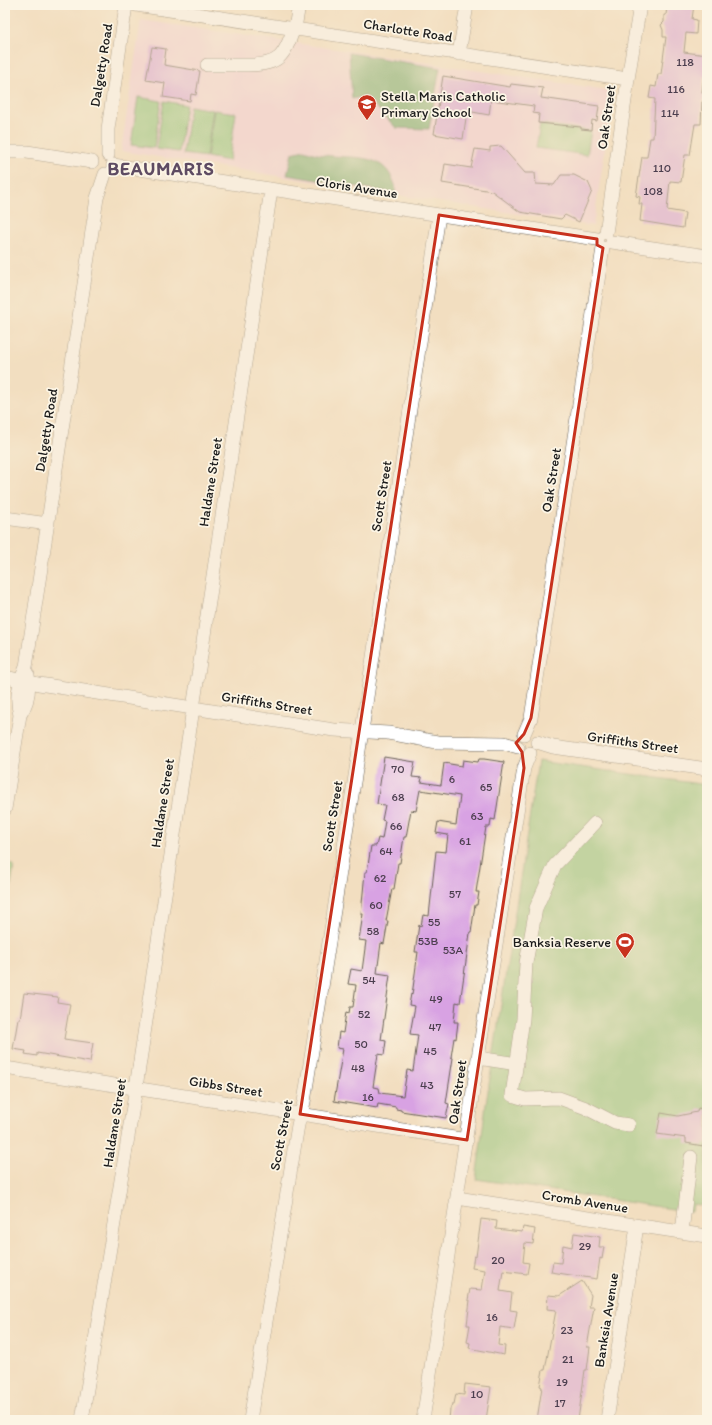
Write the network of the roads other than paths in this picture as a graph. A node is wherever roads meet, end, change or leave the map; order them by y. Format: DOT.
graph roads {
  1 [pos="126,5"];
  2 [pos="136,5"];
  3 [pos="299,5"];
  4 [pos="467,5"];
  5 [pos="640,5"];
  6 [pos="294,28"];
  7 [pos="460,54"];
  8 [pos="207,65"];
  9 [pos="628,79"];
  10 [pos="5,152"];
  11 [pos="102,164"];
  12 [pos="271,190"];
  13 [pos="439,215"];
  14 [pos="604,240"];
  15 [pos="707,256"];
  16 [pos="5,518"];
  17 [pos="48,524"];
  18 [pos="5,677"];
  19 [pos="25,681"];
  20 [pos="192,708"];
  21 [pos="362,732"];
  22 [pos="527,744"];
  23 [pos="706,765"];
  24 [pos="5,809"];
  25 [pos="595,823"];
  26 [pos="478,1058"];
  27 [pos="517,1064"];
  28 [pos="5,1068"];
  29 [pos="136,1088"];
  30 [pos="300,1114"];
  31 [pos="629,1125"];
  32 [pos="466,1140"];
  33 [pos="691,1157"];
  34 [pos="458,1198"];
  35 [pos="637,1226"];
  36 [pos="682,1232"];
  37 [pos="707,1236"];
  38 [pos="82,1420"];
  39 [pos="250,1420"];
  40 [pos="423,1420"];
  41 [pos="607,1420"];
  1 -- 11 [label="street, Dalgetty Road"];
  2 -- 6 [label="street, Charlotte Road"];
  3 -- 6 [label="street"];
  4 -- 7 [label="street"];
  5 -- 9 [label="street, Oak Street"];
  6 -- 7 [label="street, Charlotte Road"];
  6 -- 8 [label="street"];
  7 -- 9 [label="street, Charlotte Road"];
  9 -- 14 [label="street, Oak Street"];
  10 -- 11 [label="street, Cloris Avenue"];
  11 -- 12 [label="street, Cloris Avenue"];
  11 -- 17 [label="street, Dalgetty Road"];
  12 -- 13 [label="street, Cloris Avenue"];
  12 -- 20 [label="street, Haldane Street"];
  13 -- 14 [label="street, Cloris Avenue"];
  13 -- 21 [label="street, Scott Street"];
  14 -- 15 [label="street, Cloris Avenue"];
  14 -- 22 [label="street, Oak Street"];
  16 -- 17 [label="street"];
  17 -- 19 [label="street, Dalgetty Road"];
  18 -- 19 [label="street, Griffiths Street"];
  19 -- 20 [label="street, Griffiths Street"];
  19 -- 24 [label="street, Dalgetty Road"];
  20 -- 21 [label="street, Griffiths Street"];
  20 -- 29 [label="street, Haldane Street"];
  21 -- 22 [label="street, Griffiths Street"];
  21 -- 30 [label="street, Scott Street"];
  22 -- 23 [label="street, Griffiths Street"];
  22 -- 26 [label="street, Oak Street"];
  25 -- 27 [label="street"];
  26 -- 27 [label="street"];
  26 -- 32 [label="street, Oak Street"];
  27 -- 31 [label="street"];
  28 -- 29 [label="street, Gibbs Street"];
  29 -- 30 [label="street, Gibbs Street"];
  29 -- 38 [label="street, Haldane Street"];
  30 -- 32 [label="street, Gibbs Street"];
  30 -- 39 [label="street, Scott Street"];
  32 -- 34 [label="street, Oak Street"];
  33 -- 36 [label="street"];
  34 -- 35 [label="street, Cromb Avenue"];
  34 -- 40 [label="street, Oak Street"];
  35 -- 36 [label="street, Cromb Avenue"];
  35 -- 41 [label="street, Banksia Avenue"];
  36 -- 37 [label="street, Cromb Avenue"];
}
